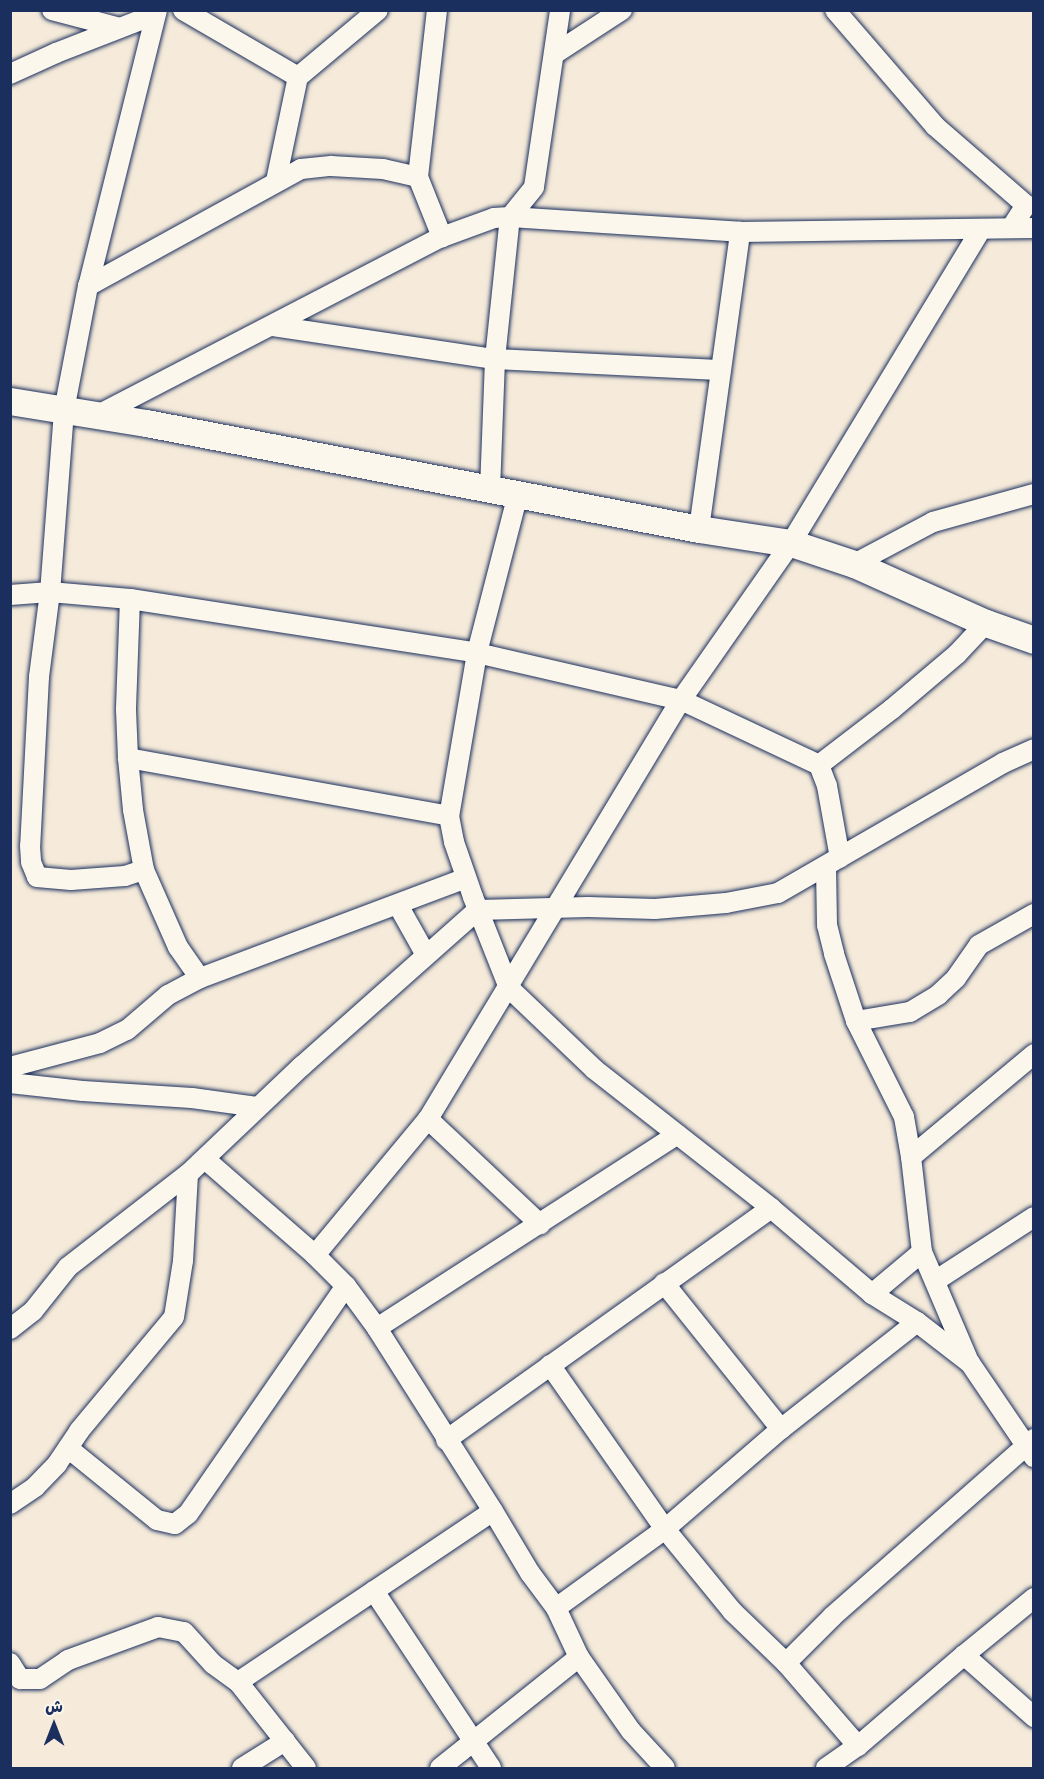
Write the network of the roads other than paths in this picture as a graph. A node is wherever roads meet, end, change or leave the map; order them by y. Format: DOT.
graph roads {
  1 [pos="52,10"];
  2 [pos="183,10"];
  3 [pos="378,10"];
  4 [pos="437,10"];
  5 [pos="560,10"];
  6 [pos="622,10"];
  7 [pos="835,10"];
  8 [pos="156,12"];
  9 [pos="120,28"];
  10 [pos="556,53"];
  11 [pos="10,74"];
  12 [pos="298,76"];
  13 [pos="418,177"];
  14 [pos="276,181"];
  15 [pos="1030,200"];
  16 [pos="510,217"];
  17 [pos="1011,228"];
  18 [pos="1034,228"];
  19 [pos="981,229"];
  20 [pos="740,232"];
  21 [pos="442,237"];
  22 [pos="88,286"];
  23 [pos="273,326"];
  24 [pos="495,359"];
  25 [pos="719,370"];
  26 [pos="10,401"];
  27 [pos="64,411"];
  28 [pos="96,416"];
  29 [pos="490,490"];
  30 [pos="518,494"];
  31 [pos="1034,494"];
  32 [pos="699,529"];
  33 [pos="791,543"];
  34 [pos="854,564"];
  35 [pos="50,592"];
  36 [pos="10,595"];
  37 [pos="130,599"];
  38 [pos="986,623"];
  39 [pos="1034,640"];
  40 [pos="477,652"];
  41 [pos="681,700"];
  42 [pos="1034,749"];
  43 [pos="128,758"];
  44 [pos="819,765"];
  45 [pos="449,816"];
  46 [pos="833,862"];
  47 [pos="144,870"];
  48 [pos="466,878"];
  49 [pos="398,905"];
  50 [pos="555,909"];
  51 [pos="478,910"];
  52 [pos="1034,914"];
  53 [pos="426,955"];
  54 [pos="200,978"];
  55 [pos="509,988"];
  56 [pos="856,1022"];
  57 [pos="1034,1054"];
  58 [pos="10,1067"];
  59 [pos="10,1083"];
  60 [pos="258,1107"];
  61 [pos="428,1119"];
  62 [pos="677,1135"];
  63 [pos="911,1157"];
  64 [pos="205,1159"];
  65 [pos="188,1174"];
  66 [pos="771,1208"];
  67 [pos="1034,1216"];
  68 [pos="540,1224"];
  69 [pos="922,1252"];
  70 [pos="315,1255"];
  71 [pos="935,1281"];
  72 [pos="664,1283"];
  73 [pos="346,1286"];
  74 [pos="872,1294"];
  75 [pos="917,1323"];
  76 [pos="377,1328"];
  77 [pos="10,1329"];
  78 [pos="970,1364"];
  79 [pos="550,1365"];
  80 [pos="781,1430"];
  81 [pos="446,1440"];
  82 [pos="1031,1447"];
  83 [pos="68,1448"];
  84 [pos="10,1504"];
  85 [pos="493,1511"];
  86 [pos="665,1529"];
  87 [pos="374,1591"];
  88 [pos="1034,1598"];
  89 [pos="556,1608"];
  90 [pos="964,1655"];
  91 [pos="579,1658"];
  92 [pos="10,1663"];
  93 [pos="786,1663"];
  94 [pos="238,1682"];
  95 [pos="1034,1717"];
  96 [pos="285,1741"];
  97 [pos="473,1743"];
  98 [pos="858,1746"];
  99 [pos="242,1768"];
  100 [pos="306,1768"];
  101 [pos="440,1768"];
  102 [pos="491,1768"];
  103 [pos="665,1768"];
  104 [pos="826,1768"];
  1 -- 9 [label="street"];
  2 -- 12 [label="street"];
  3 -- 12 [label="street"];
  4 -- 13 [label="street"];
  5 -- 10 [label="street"];
  6 -- 10 [label="street"];
  7 -- 15 [label="street"];
  8 -- 9 [label="street"];
  8 -- 22 [label="street"];
  9 -- 11 [label="street"];
  10 -- 16 [label="street"];
  12 -- 14 [label="street"];
  13 -- 14 [label="street"];
  13 -- 21 [label="street"];
  14 -- 22 [label="street"];
  15 -- 17 [label="street"];
  16 -- 20 [label="street"];
  16 -- 21 [label="street"];
  16 -- 24 [label="street"];
  17 -- 18 [label="street"];
  17 -- 19 [label="street"];
  19 -- 20 [label="street"];
  19 -- 33 [label="street"];
  20 -- 25 [label="street"];
  21 -- 23 [label="street"];
  22 -- 27 [label="street"];
  23 -- 24 [label="street"];
  23 -- 28 [label="street"];
  24 -- 25 [label="street"];
  24 -- 29 [label="street"];
  25 -- 32 [label="street"];
  26 -- 27 [label="street"];
  27 -- 28 [label="street"];
  27 -- 35 [label="street"];
  28 -- 29 [label="street"];
  29 -- 30 [label="street"];
  30 -- 32 [label="street"];
  30 -- 40 [label="street"];
  31 -- 34 [label="street"];
  32 -- 33 [label="street"];
  33 -- 34 [label="street"];
  33 -- 41 [label="street"];
  34 -- 38 [label="street"];
  35 -- 36 [label="street"];
  35 -- 37 [label="street"];
  35 -- 47 [label="street"];
  37 -- 40 [label="street"];
  37 -- 43 [label="street"];
  38 -- 39 [label="street"];
  38 -- 44 [label="street"];
  40 -- 41 [label="street"];
  40 -- 45 [label="street"];
  41 -- 44 [label="street"];
  41 -- 50 [label="street"];
  42 -- 46 [label="street"];
  43 -- 45 [label="street"];
  43 -- 47 [label="street"];
  44 -- 46 [label="street"];
  45 -- 48 [label="street"];
  46 -- 50 [label="street"];
  46 -- 56 [label="street"];
  47 -- 54 [label="street"];
  48 -- 49 [label="street"];
  48 -- 51 [label="street"];
  49 -- 53 [label="street"];
  49 -- 54 [label="street"];
  50 -- 51 [label="street"];
  50 -- 55 [label="street"];
  51 -- 53 [label="street"];
  51 -- 55 [label="street"];
  52 -- 56 [label="street"];
  53 -- 60 [label="street"];
  54 -- 58 [label="street"];
  55 -- 61 [label="street"];
  55 -- 62 [label="street"];
  56 -- 63 [label="street"];
  57 -- 63 [label="street"];
  59 -- 60 [label="street"];
  60 -- 64 [label="street"];
  61 -- 68 [label="street"];
  61 -- 70 [label="street"];
  62 -- 66 [label="street"];
  62 -- 68 [label="street"];
  63 -- 69 [label="street"];
  64 -- 65 [label="street"];
  64 -- 70 [label="street"];
  65 -- 77 [label="street"];
  65 -- 83 [label="street"];
  66 -- 72 [label="street"];
  66 -- 74 [label="street"];
  67 -- 71 [label="street"];
  68 -- 76 [label="street"];
  69 -- 71 [label="street"];
  69 -- 74 [label="street"];
  70 -- 73 [label="street"];
  71 -- 78 [label="street"];
  72 -- 79 [label="street"];
  72 -- 80 [label="street"];
  73 -- 76 [label="street"];
  73 -- 83 [label="street"];
  74 -- 75 [label="street"];
  75 -- 78 [label="street"];
  75 -- 80 [label="street"];
  76 -- 81 [label="street"];
  78 -- 82 [label="street"];
  79 -- 81 [label="street"];
  79 -- 86 [label="street"];
  80 -- 86 [label="street"];
  81 -- 85 [label="street"];
  82 -- 93 [label="street"];
  83 -- 84 [label="street"];
  85 -- 87 [label="street"];
  85 -- 89 [label="street"];
  86 -- 89 [label="street"];
  86 -- 93 [label="street"];
  87 -- 94 [label="street"];
  87 -- 97 [label="street"];
  88 -- 90 [label="street"];
  89 -- 91 [label="street"];
  90 -- 95 [label="street"];
  90 -- 98 [label="street"];
  91 -- 97 [label="street"];
  91 -- 103 [label="street"];
  92 -- 94 [label="street"];
  93 -- 98 [label="street"];
  94 -- 96 [label="street"];
  96 -- 99 [label="street"];
  96 -- 100 [label="street"];
  97 -- 101 [label="street"];
  97 -- 102 [label="street"];
  98 -- 104 [label="street"];
}
